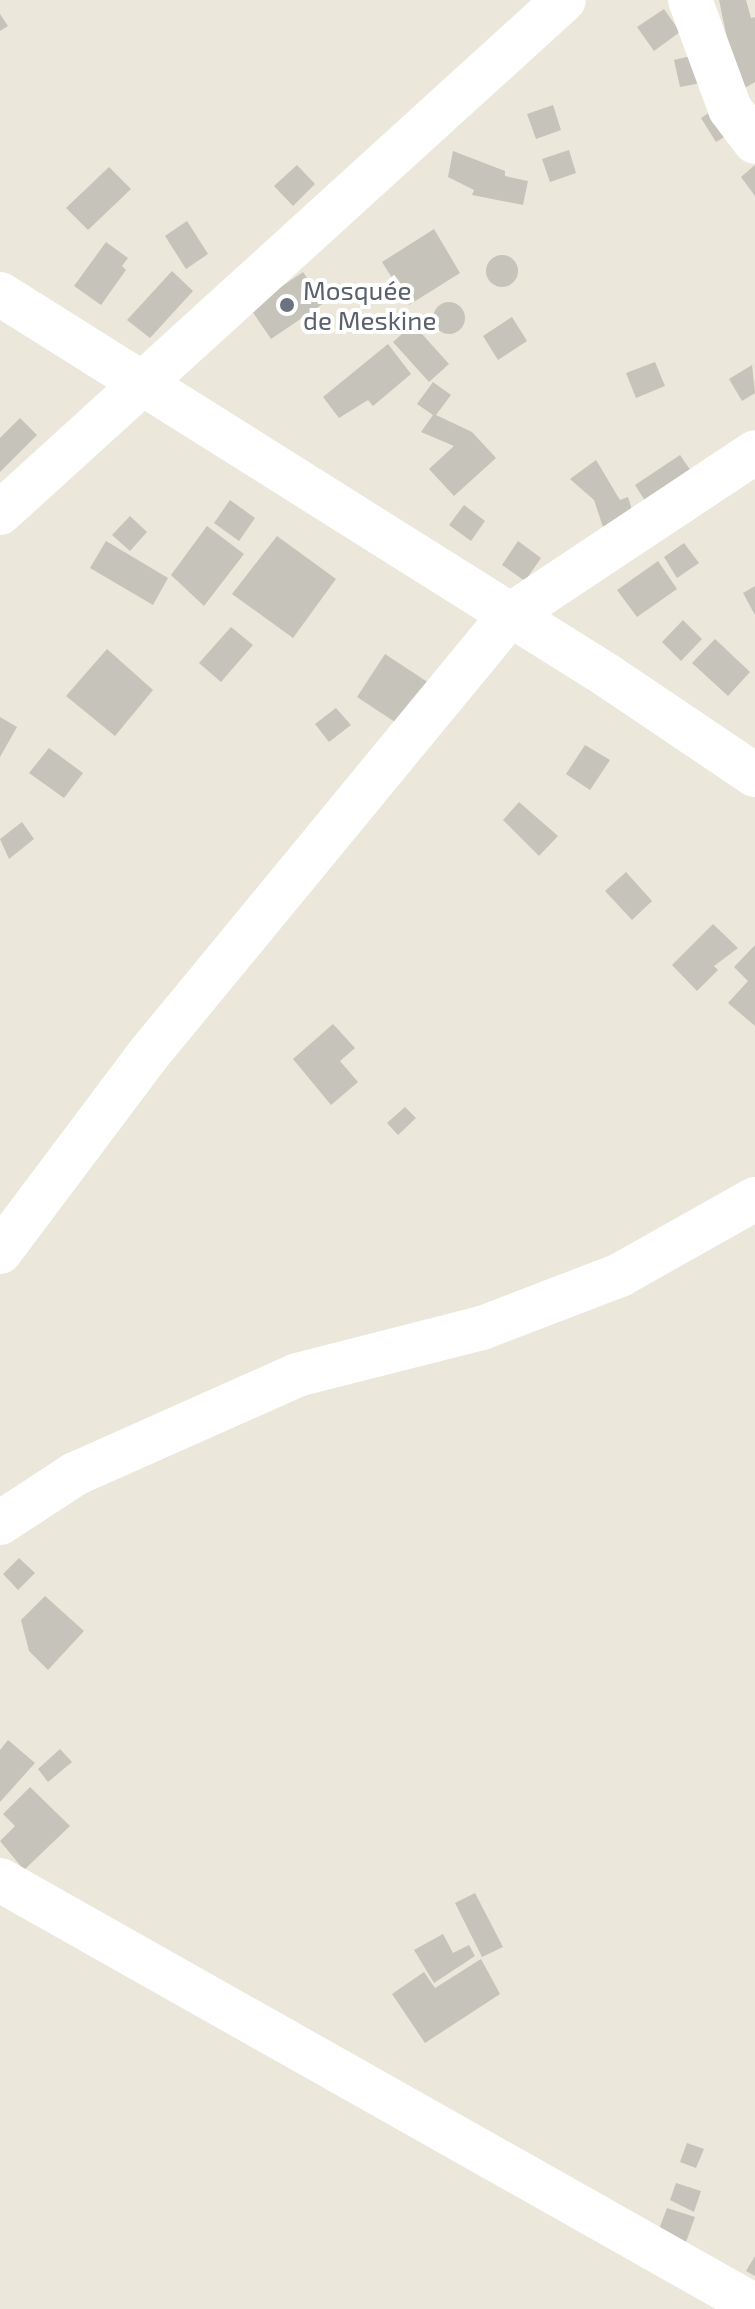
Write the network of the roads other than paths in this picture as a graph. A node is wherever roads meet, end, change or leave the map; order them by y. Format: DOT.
graph roads {
  1 [pos="564,0"];
  2 [pos="690,0"];
  3 [pos="755,142"];
  4 [pos="0,294"];
  5 [pos="141,383"];
  6 [pos="755,452"];
  7 [pos="0,513"];
  8 [pos="510,615"];
  9 [pos="755,775"];
  10 [pos="755,1199"];
  11 [pos="0,1252"];
  12 [pos="0,1523"];
  13 [pos="0,1880"];
  14 [pos="755,2306"];
  1 -- 5 [label="street"];
  2 -- 3 [label="street"];
  4 -- 5 [label="street"];
  5 -- 7 [label="street"];
  5 -- 8 [label="street"];
  6 -- 8 [label="street"];
  8 -- 9 [label="street"];
  8 -- 11 [label="street"];
  10 -- 12 [label="street"];
  13 -- 14 [label="street"];
}
